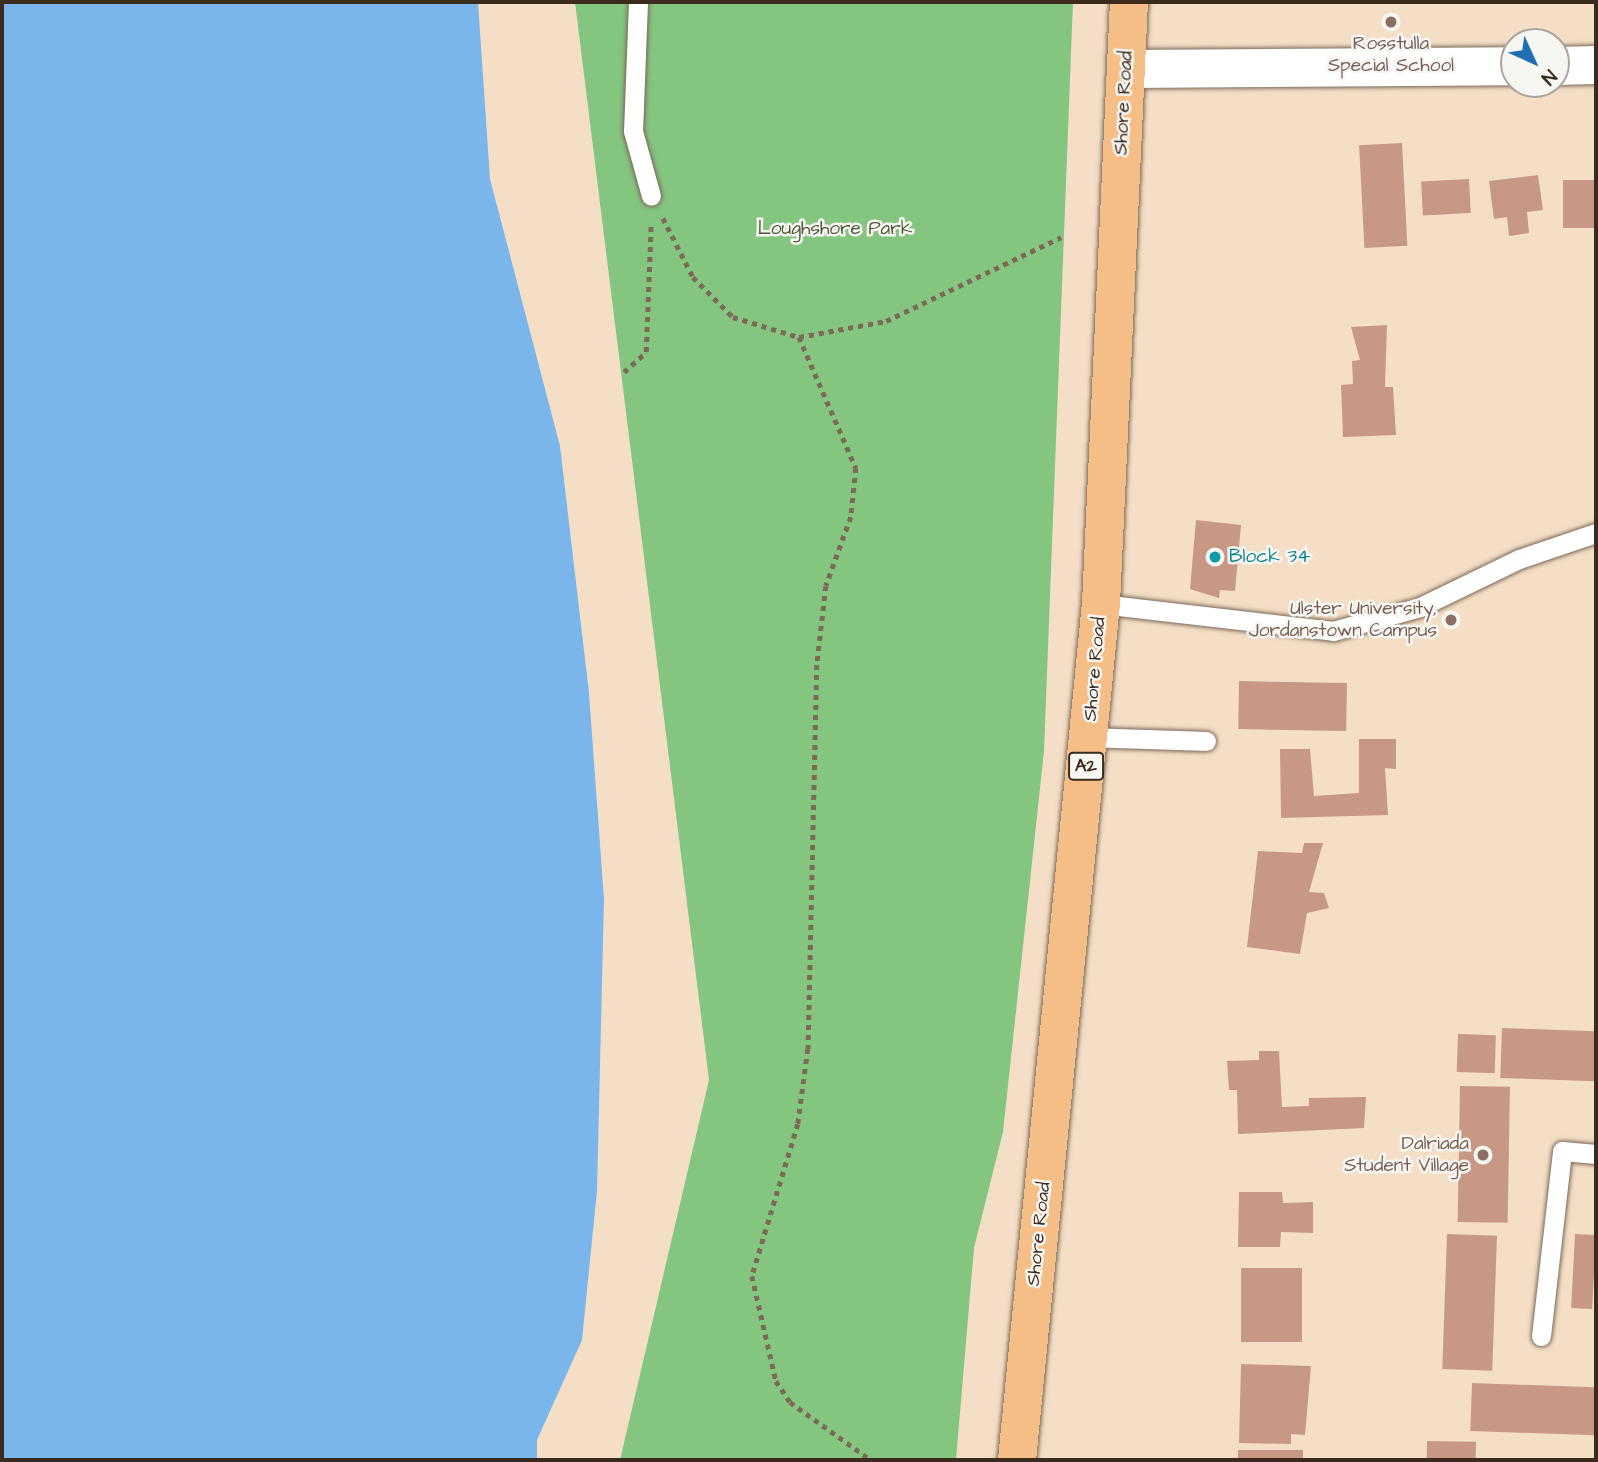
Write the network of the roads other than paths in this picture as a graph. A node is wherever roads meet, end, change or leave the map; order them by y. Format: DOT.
graph roads {
  1 [pos="638,2"];
  2 [pos="1129,2"];
  3 [pos="1596,65"];
  4 [pos="1500,66"];
  5 [pos="1570,66"];
  6 [pos="1127,69"];
  7 [pos="651,196"];
  8 [pos="1596,533"];
  9 [pos="1101,604"];
  10 [pos="1088,737"];
  11 [pos="1206,741"];
  12 [pos="1596,1154"];
  13 [pos="1541,1336"];
  14 [pos="1017,1460"];
  1 -- 7 [label="lane"];
  2 -- 6 [label="highway, Shore Road / A2"];
  3 -- 5 [label="street"];
  4 -- 6 [label="street"];
  6 -- 9 [label="highway, Shore Road / A2"];
  8 -- 9 [label="lane"];
  9 -- 10 [label="highway, Shore Road / A2"];
  10 -- 11 [label="lane"];
  10 -- 14 [label="highway, Shore Road / A2"];
  12 -- 13 [label="lane"];
}
